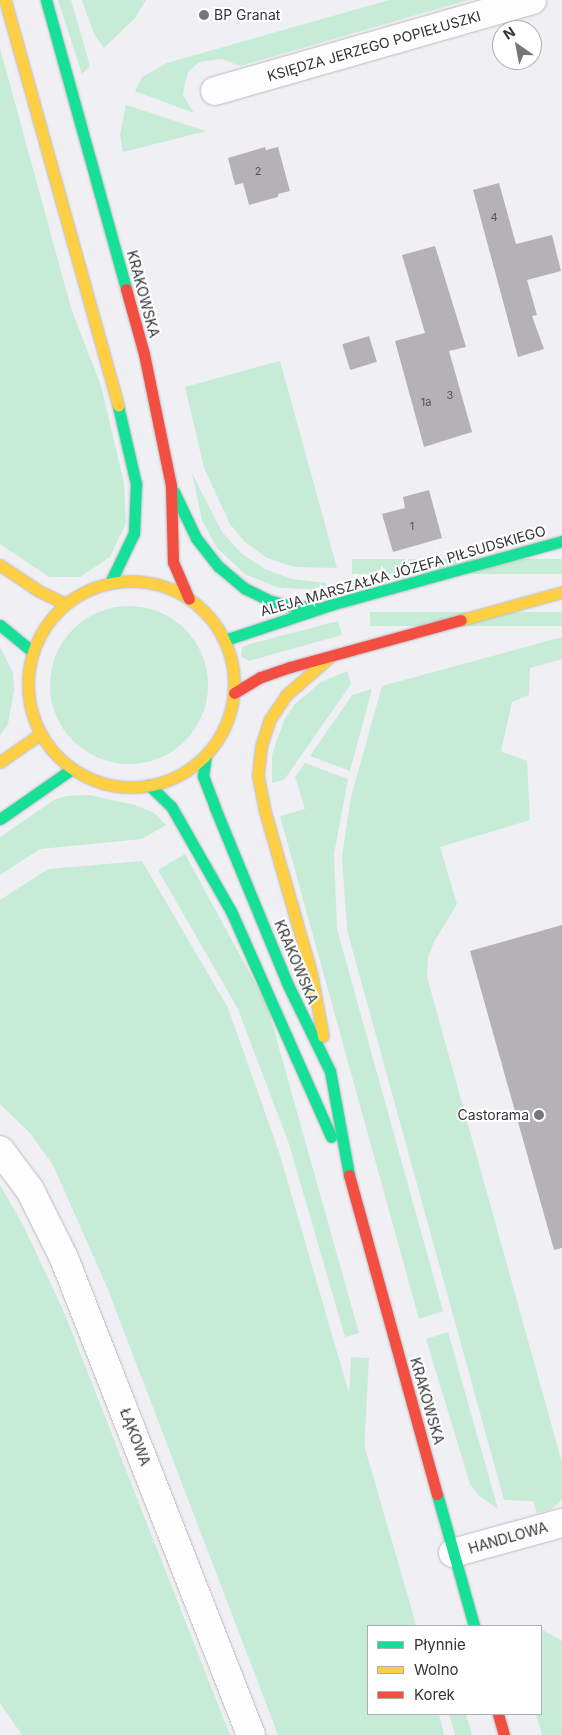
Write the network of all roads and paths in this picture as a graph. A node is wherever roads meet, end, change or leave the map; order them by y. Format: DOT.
graph roads {
  1 [pos="5,0"];
  2 [pos="46,0"];
  3 [pos="532,0"];
  4 [pos="215,91"];
  5 [pos="171,486"];
  6 [pos="562,541"];
  7 [pos="0,565"];
  8 [pos="110,583"];
  9 [pos="562,592"];
  10 [pos="189,599"];
  11 [pos="66,604"];
  12 [pos="330,605"];
  13 [pos="0,625"];
  14 [pos="224,640"];
  15 [pos="33,652"];
  16 [pos="332,656"];
  17 [pos="234,693"];
  18 [pos="40,734"];
  19 [pos="206,755"];
  20 [pos="0,762"];
  21 [pos="72,769"];
  22 [pos="149,786"];
  23 [pos="0,819"];
  24 [pos="330,1071"];
  25 [pos="0,1150"];
  26 [pos="351,1184"];
  27 [pos="562,1523"];
  28 [pos="454,1553"];
  29 [pos="474,1625"];
  30 [pos="498,1715"];
  31 [pos="250,1735"];
  32 [pos="504,1735"];
  1 -- 8 [label="main road"];
  2 -- 5 [label="main road, KRAKOWSKA"];
  3 -- 4 [label="street, KSIĘDZA JERZEGO POPIEŁUSZKI"];
  5 -- 10 [label="main road, KRAKOWSKA"];
  5 -- 12 [label="main road"];
  6 -- 12 [label="main road, ALEJA MARSZAŁKA JÓZEFA PIŁSUDSKIEGO"];
  7 -- 11 [label="main road"];
  8 -- 10 [label="main road"];
  8 -- 11 [label="main road"];
  9 -- 16 [label="main road"];
  10 -- 14 [label="main road"];
  11 -- 15 [label="main road"];
  12 -- 14 [label="main road, ALEJA MARSZAŁKA JÓZEFA PIŁSUDSKIEGO"];
  13 -- 15 [label="main road"];
  14 -- 17 [label="main road"];
  15 -- 18 [label="main road"];
  16 -- 17 [label="main road"];
  16 -- 24 [label="main road"];
  17 -- 19 [label="main road"];
  18 -- 20 [label="main road"];
  18 -- 21 [label="main road"];
  19 -- 22 [label="main road"];
  19 -- 24 [label="main road, KRAKOWSKA"];
  21 -- 22 [label="main road"];
  21 -- 23 [label="main road"];
  22 -- 26 [label="main road, KRAKOWSKA"];
  24 -- 26 [label="main road, KRAKOWSKA"];
  25 -- 31 [label="street, ŁĄKOWA"];
  26 -- 28 [label="main road, KRAKOWSKA"];
  27 -- 28 [label="street, HANDLOWA"];
  28 -- 29 [label="main road, KRAKOWSKA"];
  30 -- 32 [label="main road"];
}
